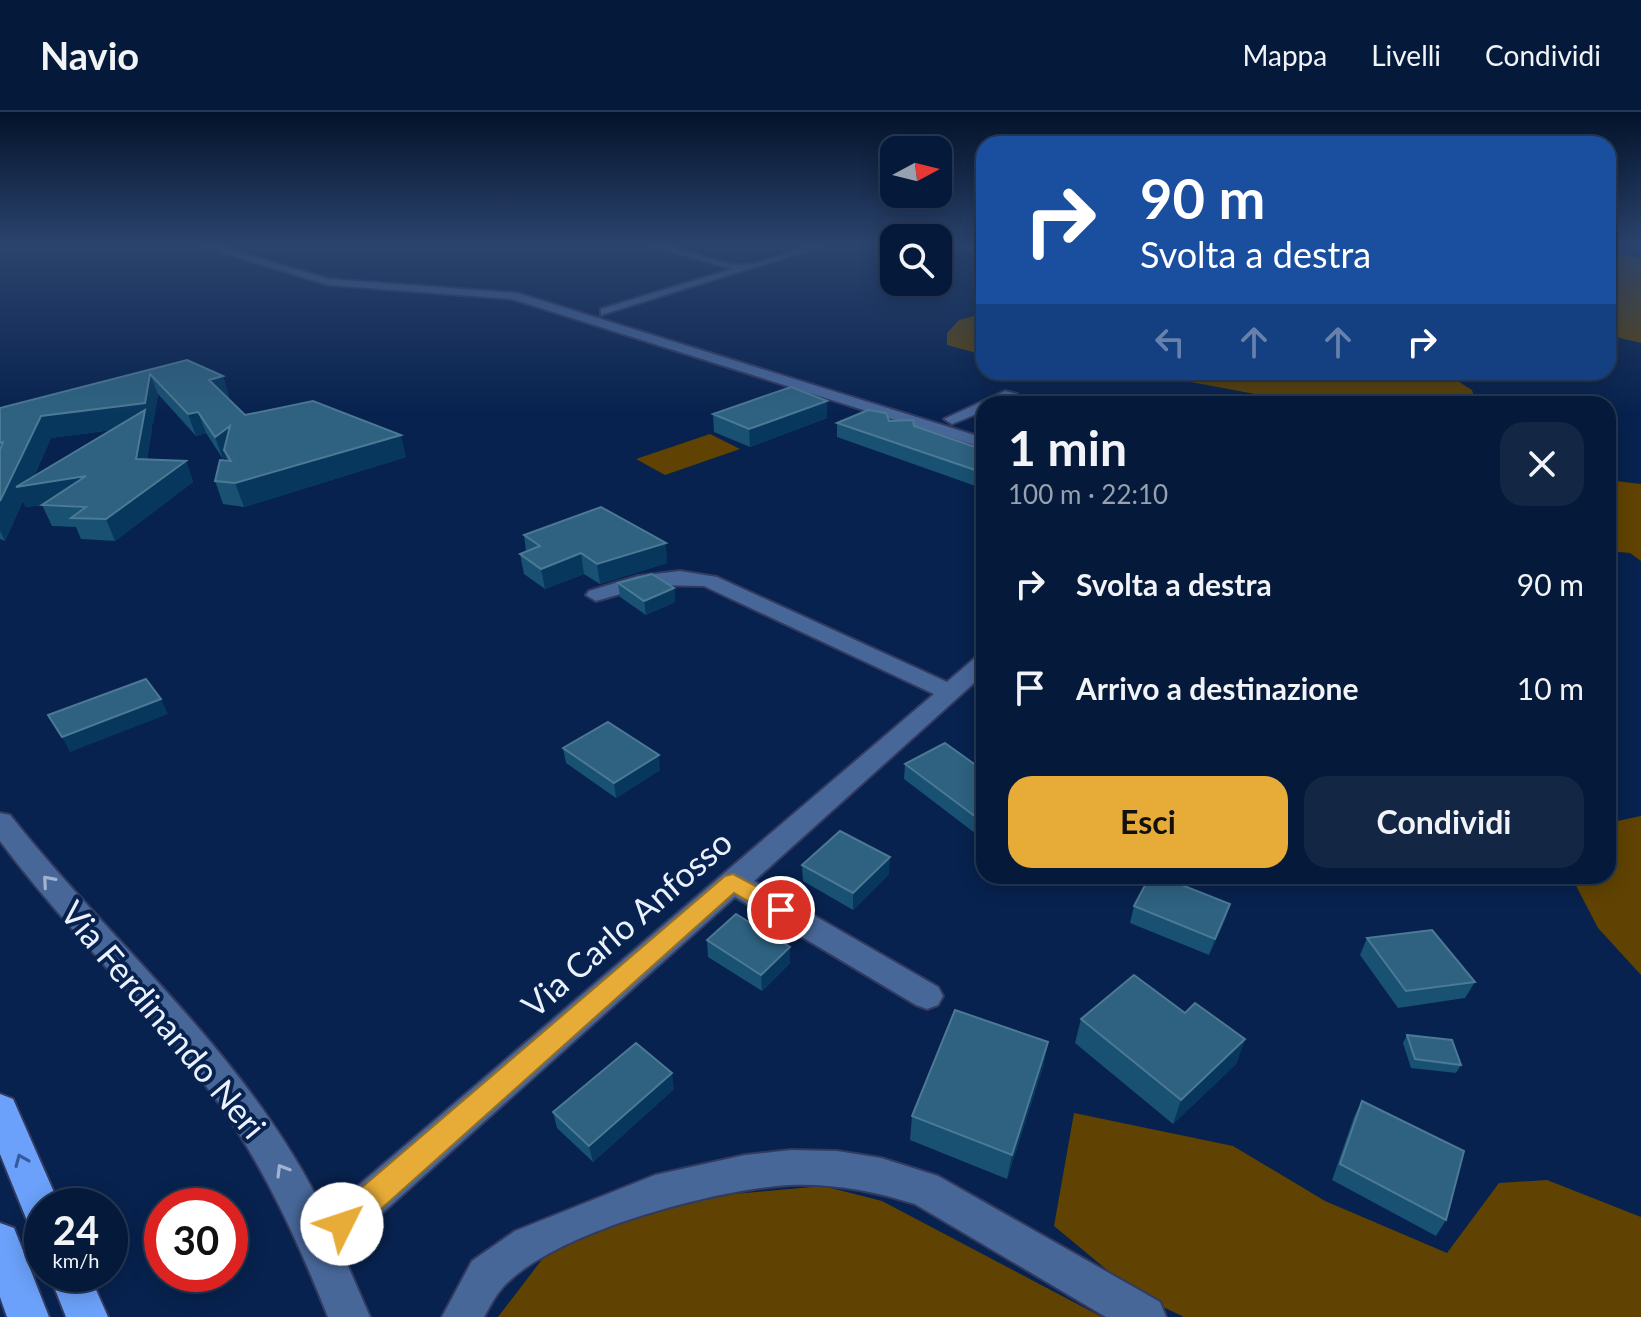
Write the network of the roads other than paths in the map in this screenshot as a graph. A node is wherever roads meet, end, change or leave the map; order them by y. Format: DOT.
graph roads {
  1 [pos="532,302"];
  2 [pos="571,302"];
  3 [pos="636,302"];
  4 [pos="605,312"];
  5 [pos="737,353"];
  6 [pos="719,360"];
  7 [pos="1010,394"];
  8 [pos="1006,396"];
  9 [pos="976,409"];
  10 [pos="952,419"];
  11 [pos="976,426"];
  12 [pos="976,440"];
  13 [pos="596,595"];
  14 [pos="976,669"];
  15 [pos="949,692"];
  16 [pos="0,822"];
  17 [pos="733,882"];
  18 [pos="927,996"];
  19 [pos="0,1110"];
  20 [pos="33,1188"];
  21 [pos="0,1242"];
  22 [pos="319,1244"];
  23 [pos="77,1292"];
  24 [pos="28,1317"];
  25 [pos="87,1317"];
  26 [pos="349,1317"];
  27 [pos="463,1317"];
  28 [pos="1145,1317"];
  1 -- 6 [label="street"];
  2 -- 4 [label="street"];
  3 -- 4 [label="street"];
  4 -- 5 [label="street"];
  5 -- 6 [label="street"];
  5 -- 10 [label="street"];
  6 -- 12 [label="street"];
  7 -- 8 [label="street"];
  9 -- 10 [label="street"];
  10 -- 11 [label="street"];
  13 -- 15 [label="street"];
  14 -- 15 [label="street, Via Carlo Anfosso"];
  15 -- 17 [label="street, Via Carlo Anfosso"];
  22 -- 16 [label="street, Via Ferdinando Neri, one-way"];
  17 -- 18 [label="street"];
  17 -- 22 [label="street, Via Carlo Anfosso"];
  20 -- 19 [label="highway, one-way"];
  21 -- 24 [label="highway"];
  22 -- 26 [label="street, Via Ferdinando Neri"];
  23 -- 25 [label="highway"];
  27 -- 28 [label="street"];
}
